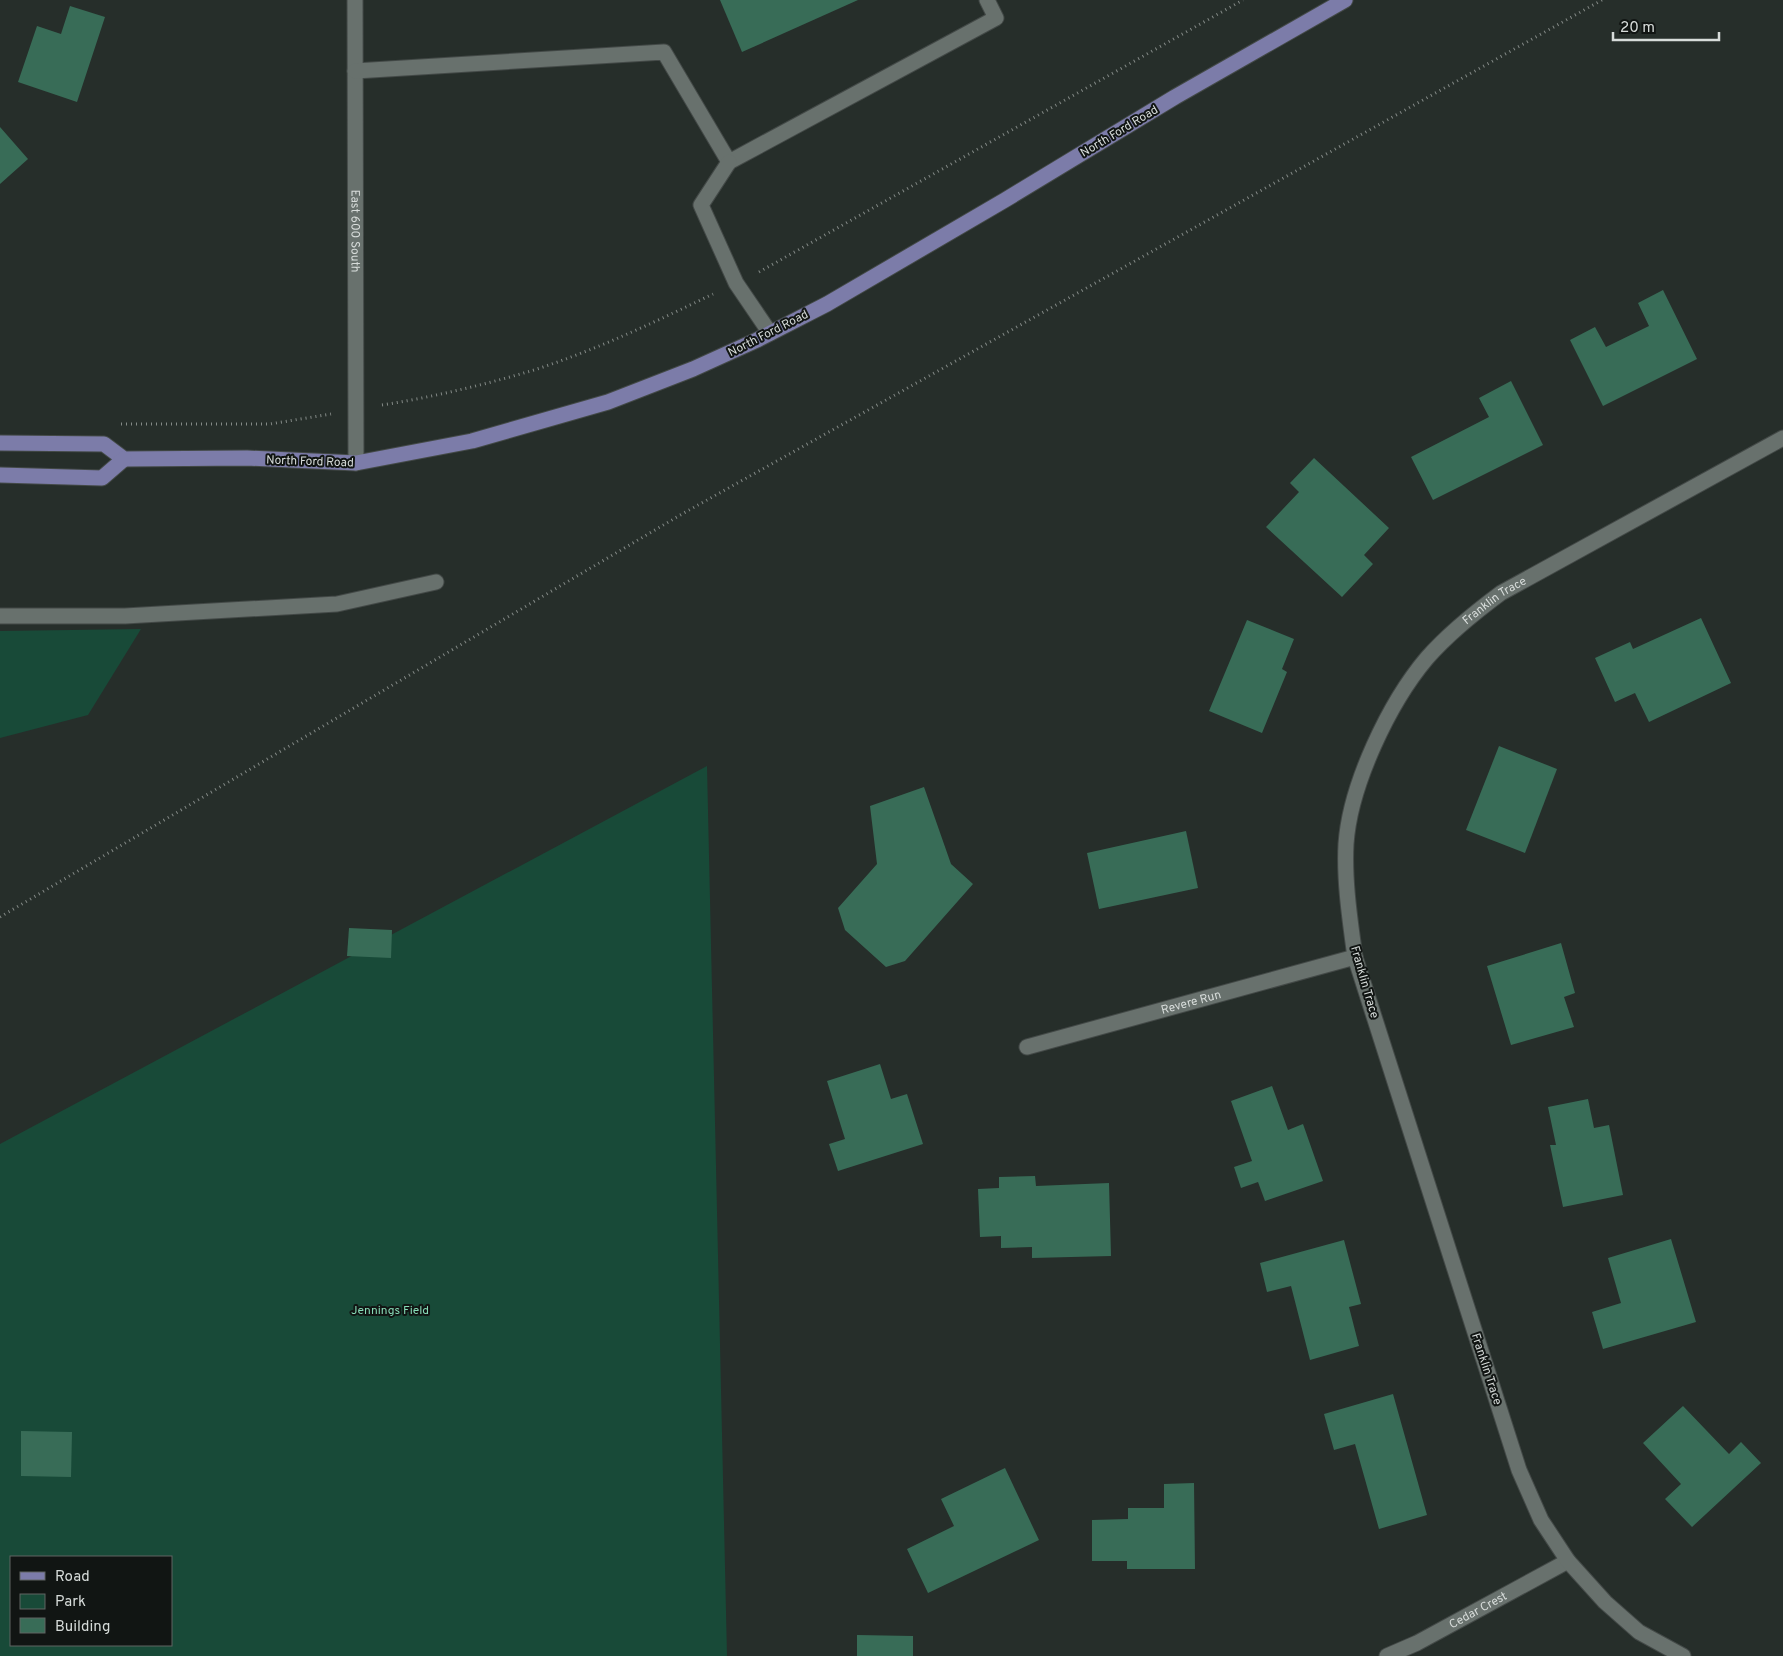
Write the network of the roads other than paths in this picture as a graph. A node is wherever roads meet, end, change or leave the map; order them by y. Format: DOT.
graph roads {
  1 [pos="355,0"];
  2 [pos="987,0"];
  3 [pos="1345,0"];
  4 [pos="355,71"];
  5 [pos="729,162"];
  6 [pos="770,333"];
  7 [pos="1783,438"];
  8 [pos="0,443"];
  9 [pos="124,459"];
  10 [pos="356,463"];
  11 [pos="0,475"];
  12 [pos="436,582"];
  13 [pos="0,616"];
  14 [pos="1355,957"];
  15 [pos="1027,1047"];
  16 [pos="1568,1560"];
  17 [pos="1386,1656"];
  18 [pos="1683,1656"];
  1 -- 4 [label="street, East 600 South"];
  2 -- 5 [label="street"];
  3 -- 6 [label="main road, North Ford Road"];
  4 -- 5 [label="street"];
  4 -- 10 [label="street, East 600 South"];
  5 -- 6 [label="street"];
  6 -- 10 [label="main road, North Ford Road"];
  7 -- 14 [label="street, Franklin Trace"];
  8 -- 9 [label="main road"];
  9 -- 10 [label="main road, North Ford Road"];
  9 -- 11 [label="main road"];
  12 -- 13 [label="street"];
  14 -- 15 [label="street, Revere Run"];
  14 -- 16 [label="street, Franklin Trace"];
  16 -- 17 [label="street, Cedar Crest"];
  16 -- 18 [label="street, Franklin Trace"];
}
